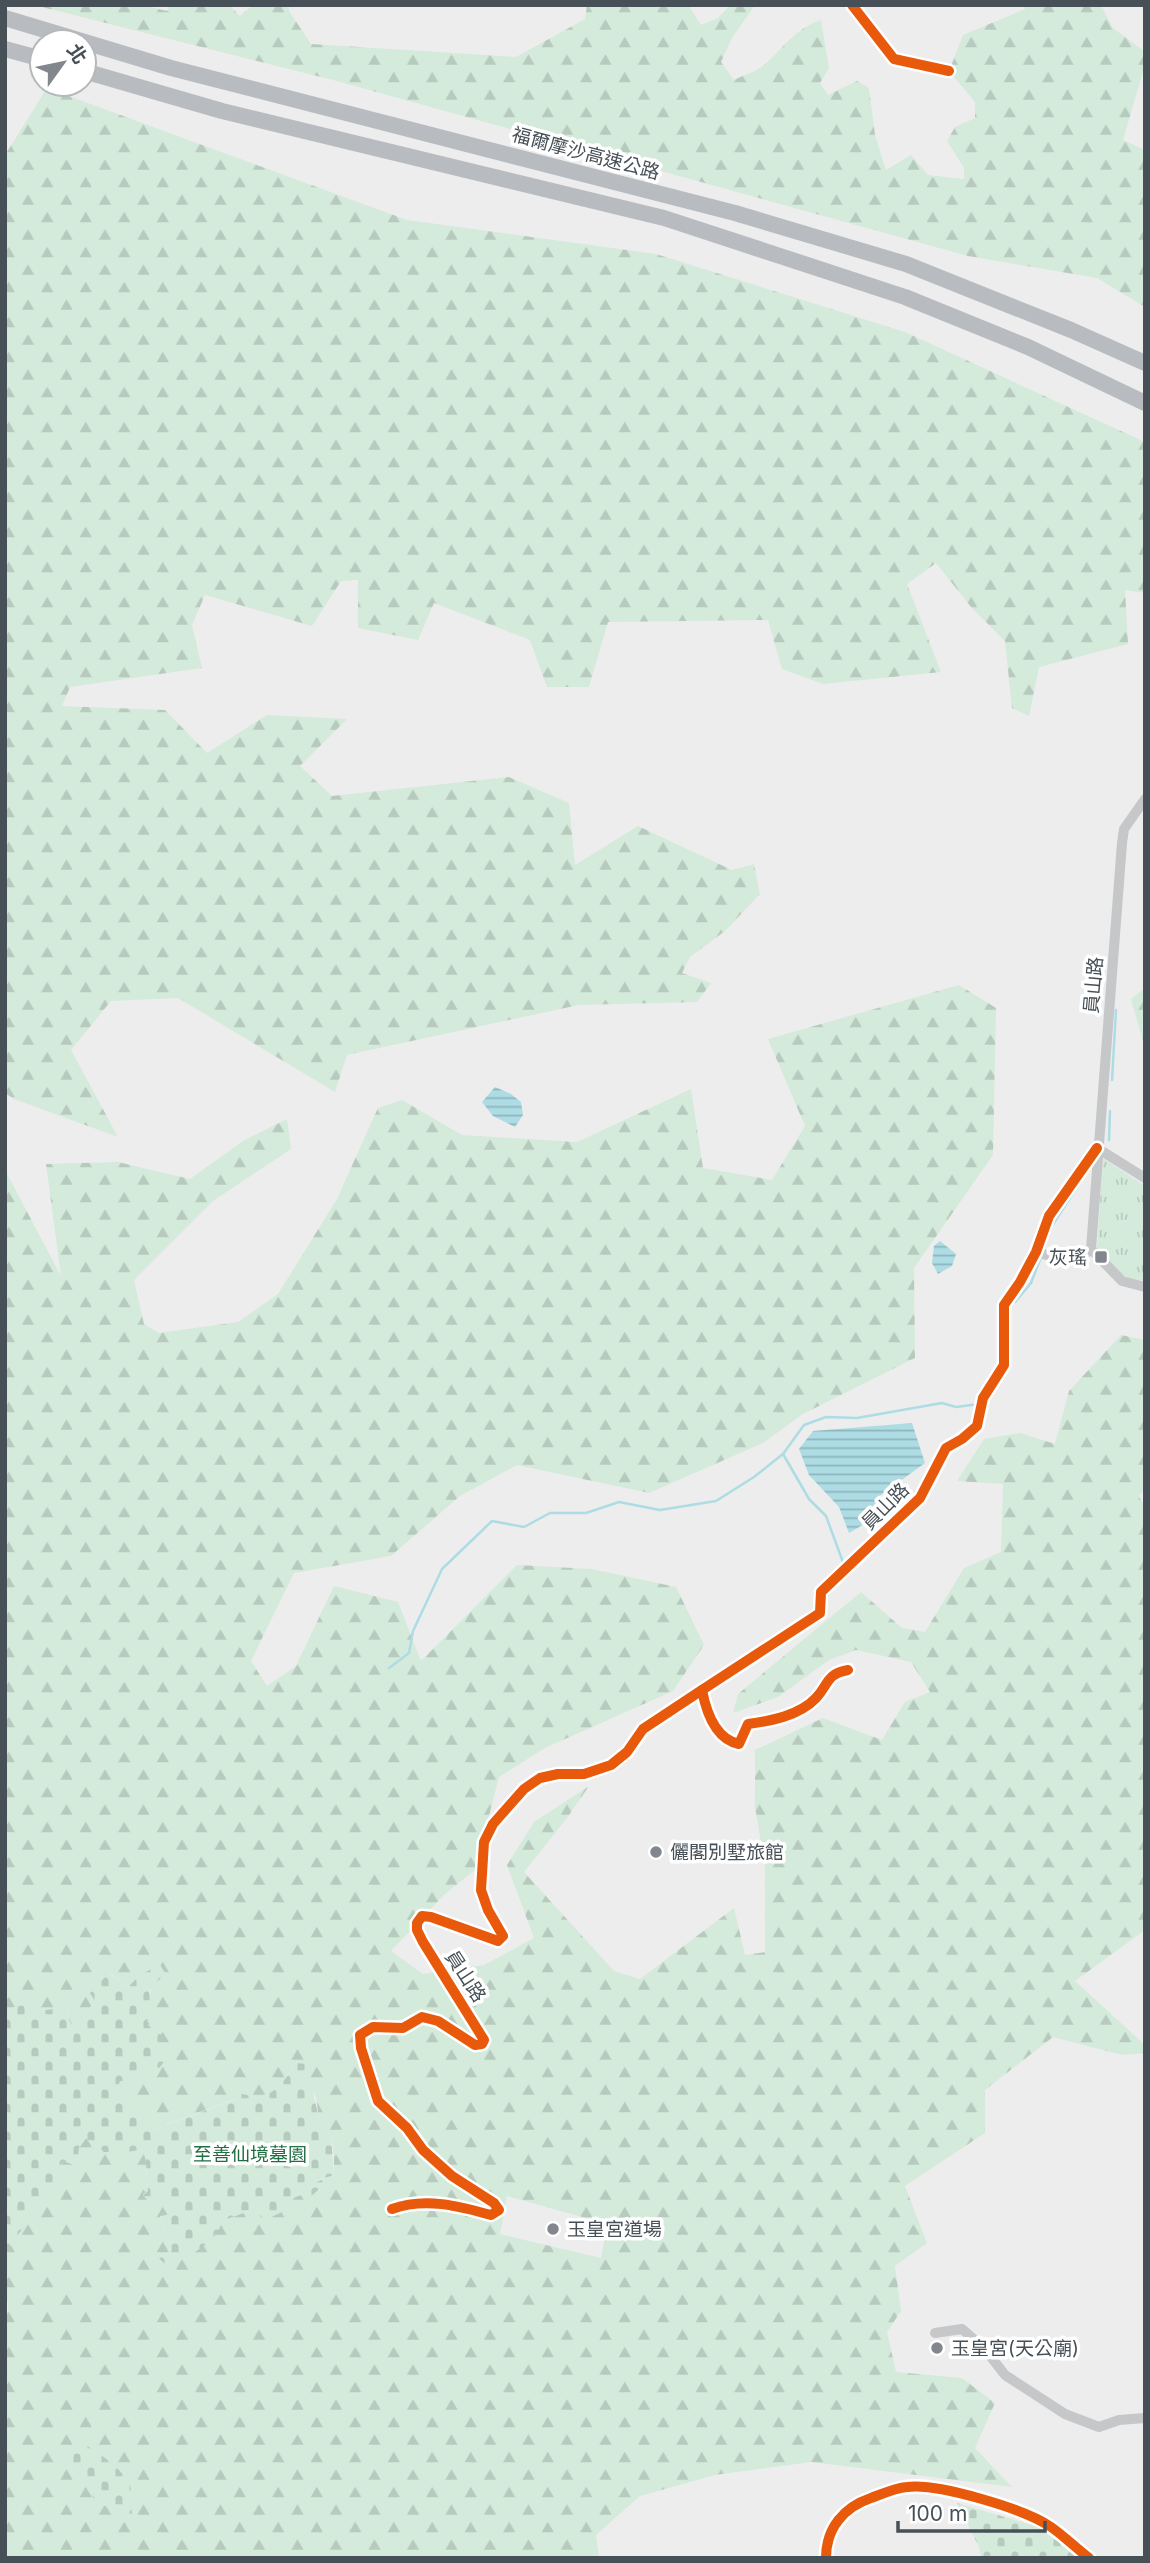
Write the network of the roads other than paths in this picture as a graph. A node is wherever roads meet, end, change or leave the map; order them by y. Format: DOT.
graph roads {
  1 [pos="852,5"];
  2 [pos="5,18"];
  3 [pos="5,49"];
  4 [pos="28,56"];
  5 [pos="949,71"];
  6 [pos="98,75"];
  7 [pos="1145,363"];
  8 [pos="1145,403"];
  9 [pos="1145,799"];
  10 [pos="1097,1148"];
  11 [pos="1145,1178"];
  12 [pos="1091,1250"];
  13 [pos="1041,1253"];
  14 [pos="1145,1287"];
  15 [pos="848,1670"];
  16 [pos="702,1690"];
  17 [pos="392,2209"];
  18 [pos="935,2333"];
  19 [pos="1145,2418"];
  20 [pos="826,2558"];
  21 [pos="1088,2558"];
  1 -- 5 [label="street"];
  2 -- 7 [label="highway, 福爾摩沙高速公路"];
  3 -- 4 [label="highway"];
  6 -- 8 [label="highway"];
  9 -- 10 [label="street, 員山路"];
  10 -- 11 [label="street"];
  10 -- 12 [label="street"];
  10 -- 13 [label="street, 員山路"];
  12 -- 13 [label="street"];
  12 -- 14 [label="street"];
  13 -- 16 [label="street, 員山路"];
  15 -- 16 [label="street"];
  16 -- 17 [label="street, 員山路"];
  18 -- 19 [label="street"];
  20 -- 21 [label="street"];
}
